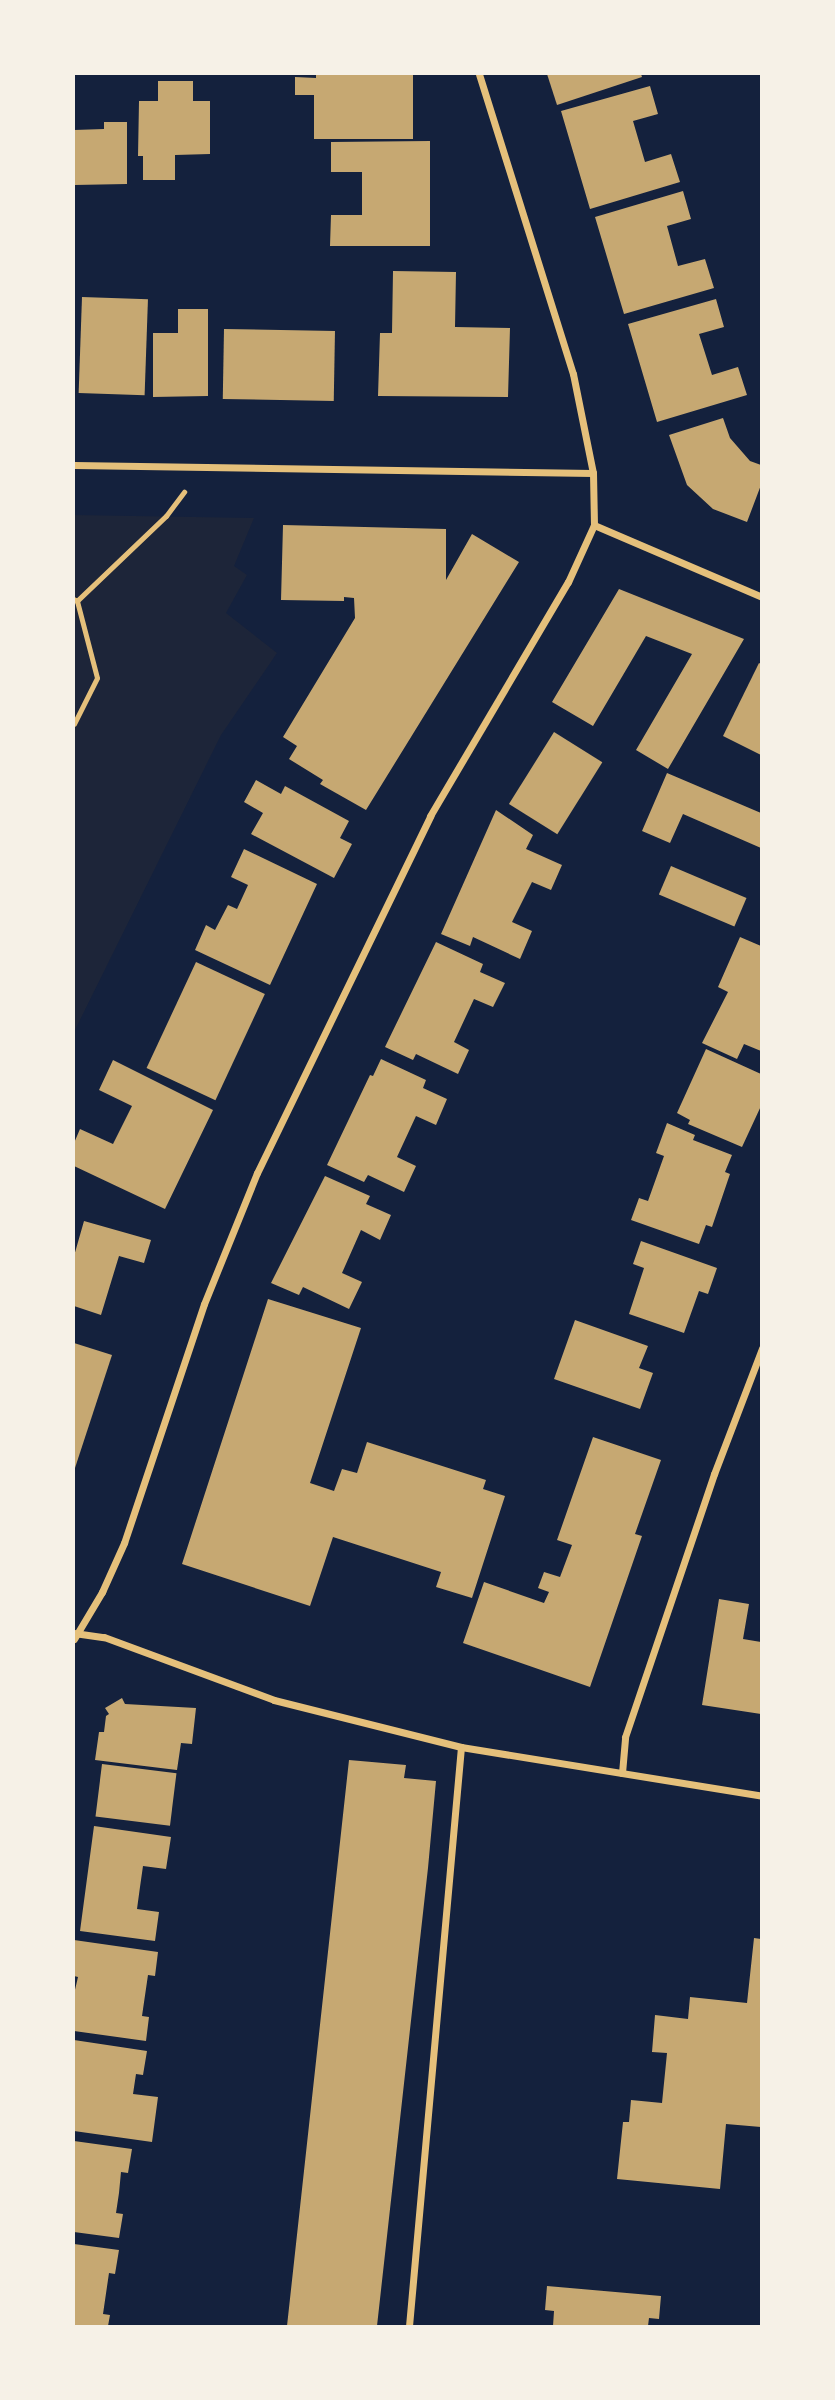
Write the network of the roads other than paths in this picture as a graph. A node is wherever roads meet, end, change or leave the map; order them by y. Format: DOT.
graph roads {
  1 [pos="479,74"];
  2 [pos="74,465"];
  3 [pos="593,473"];
  4 [pos="594,525"];
  5 [pos="761,597"];
  6 [pos="761,1348"];
  7 [pos="74,1635"];
  8 [pos="461,1747"];
  9 [pos="622,1773"];
  10 [pos="761,1796"];
  11 [pos="409,2326"];
  1 -- 3 [label="street"];
  2 -- 3 [label="street"];
  3 -- 4 [label="street"];
  4 -- 5 [label="street"];
  4 -- 7 [label="street"];
  6 -- 9 [label="street"];
  7 -- 8 [label="street"];
  8 -- 9 [label="street"];
  8 -- 11 [label="street"];
  9 -- 10 [label="street"];
}
